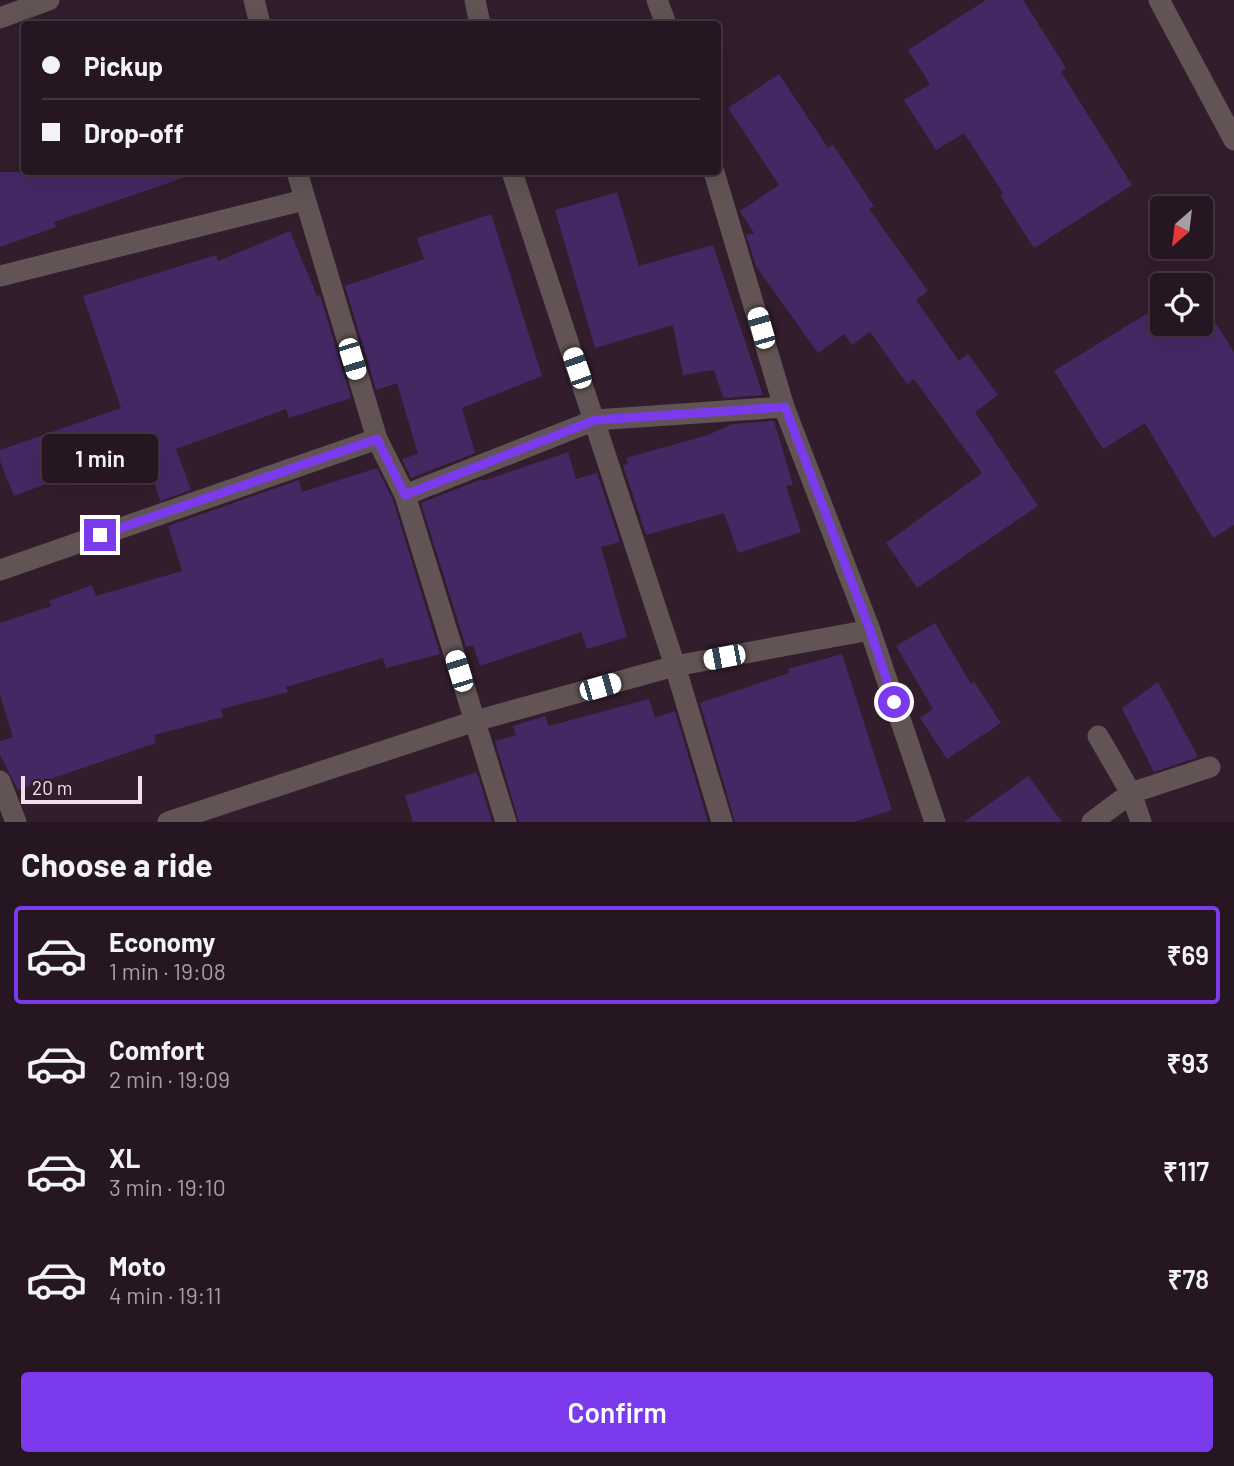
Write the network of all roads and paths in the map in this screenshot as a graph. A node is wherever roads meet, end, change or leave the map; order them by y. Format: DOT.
graph roads {
  1 [pos="49,0"];
  2 [pos="254,0"];
  3 [pos="475,0"];
  4 [pos="657,0"];
  5 [pos="1159,0"];
  6 [pos="0,18"];
  7 [pos="259,21"];
  8 [pos="479,21"];
  9 [pos="665,21"];
  10 [pos="1234,140"];
  11 [pos="298,175"];
  12 [pos="513,175"];
  13 [pos="715,175"];
  14 [pos="304,200"];
  15 [pos="0,276"];
  16 [pos="785,407"];
  17 [pos="595,420"];
  18 [pos="377,439"];
  19 [pos="405,495"];
  20 [pos="0,570"];
  21 [pos="870,630"];
  22 [pos="675,666"];
  23 [pos="475,722"];
  24 [pos="1098,736"];
  25 [pos="1210,767"];
  26 [pos="0,781"];
  27 [pos="1131,793"];
  28 [pos="16,822"];
  29 [pos="168,822"];
  30 [pos="506,822"];
  31 [pos="722,822"];
  32 [pos="934,822"];
  33 [pos="1092,822"];
  34 [pos="1141,822"];
  1 -- 6 [label="street"];
  2 -- 7 [label="street"];
  3 -- 8 [label="street"];
  4 -- 9 [label="street"];
  5 -- 10 [label="street"];
  11 -- 14 [label="street"];
  12 -- 17 [label="street"];
  13 -- 16 [label="street"];
  14 -- 15 [label="street"];
  14 -- 18 [label="street"];
  16 -- 17 [label="street"];
  16 -- 21 [label="street"];
  17 -- 19 [label="street"];
  17 -- 22 [label="street"];
  18 -- 19 [label="street"];
  18 -- 20 [label="street"];
  19 -- 23 [label="street"];
  21 -- 22 [label="street"];
  21 -- 32 [label="street"];
  22 -- 23 [label="street"];
  22 -- 31 [label="street"];
  23 -- 29 [label="street"];
  23 -- 30 [label="street"];
  24 -- 27 [label="street"];
  25 -- 27 [label="street"];
  26 -- 28 [label="street"];
  27 -- 33 [label="street"];
  27 -- 34 [label="street"];
}
